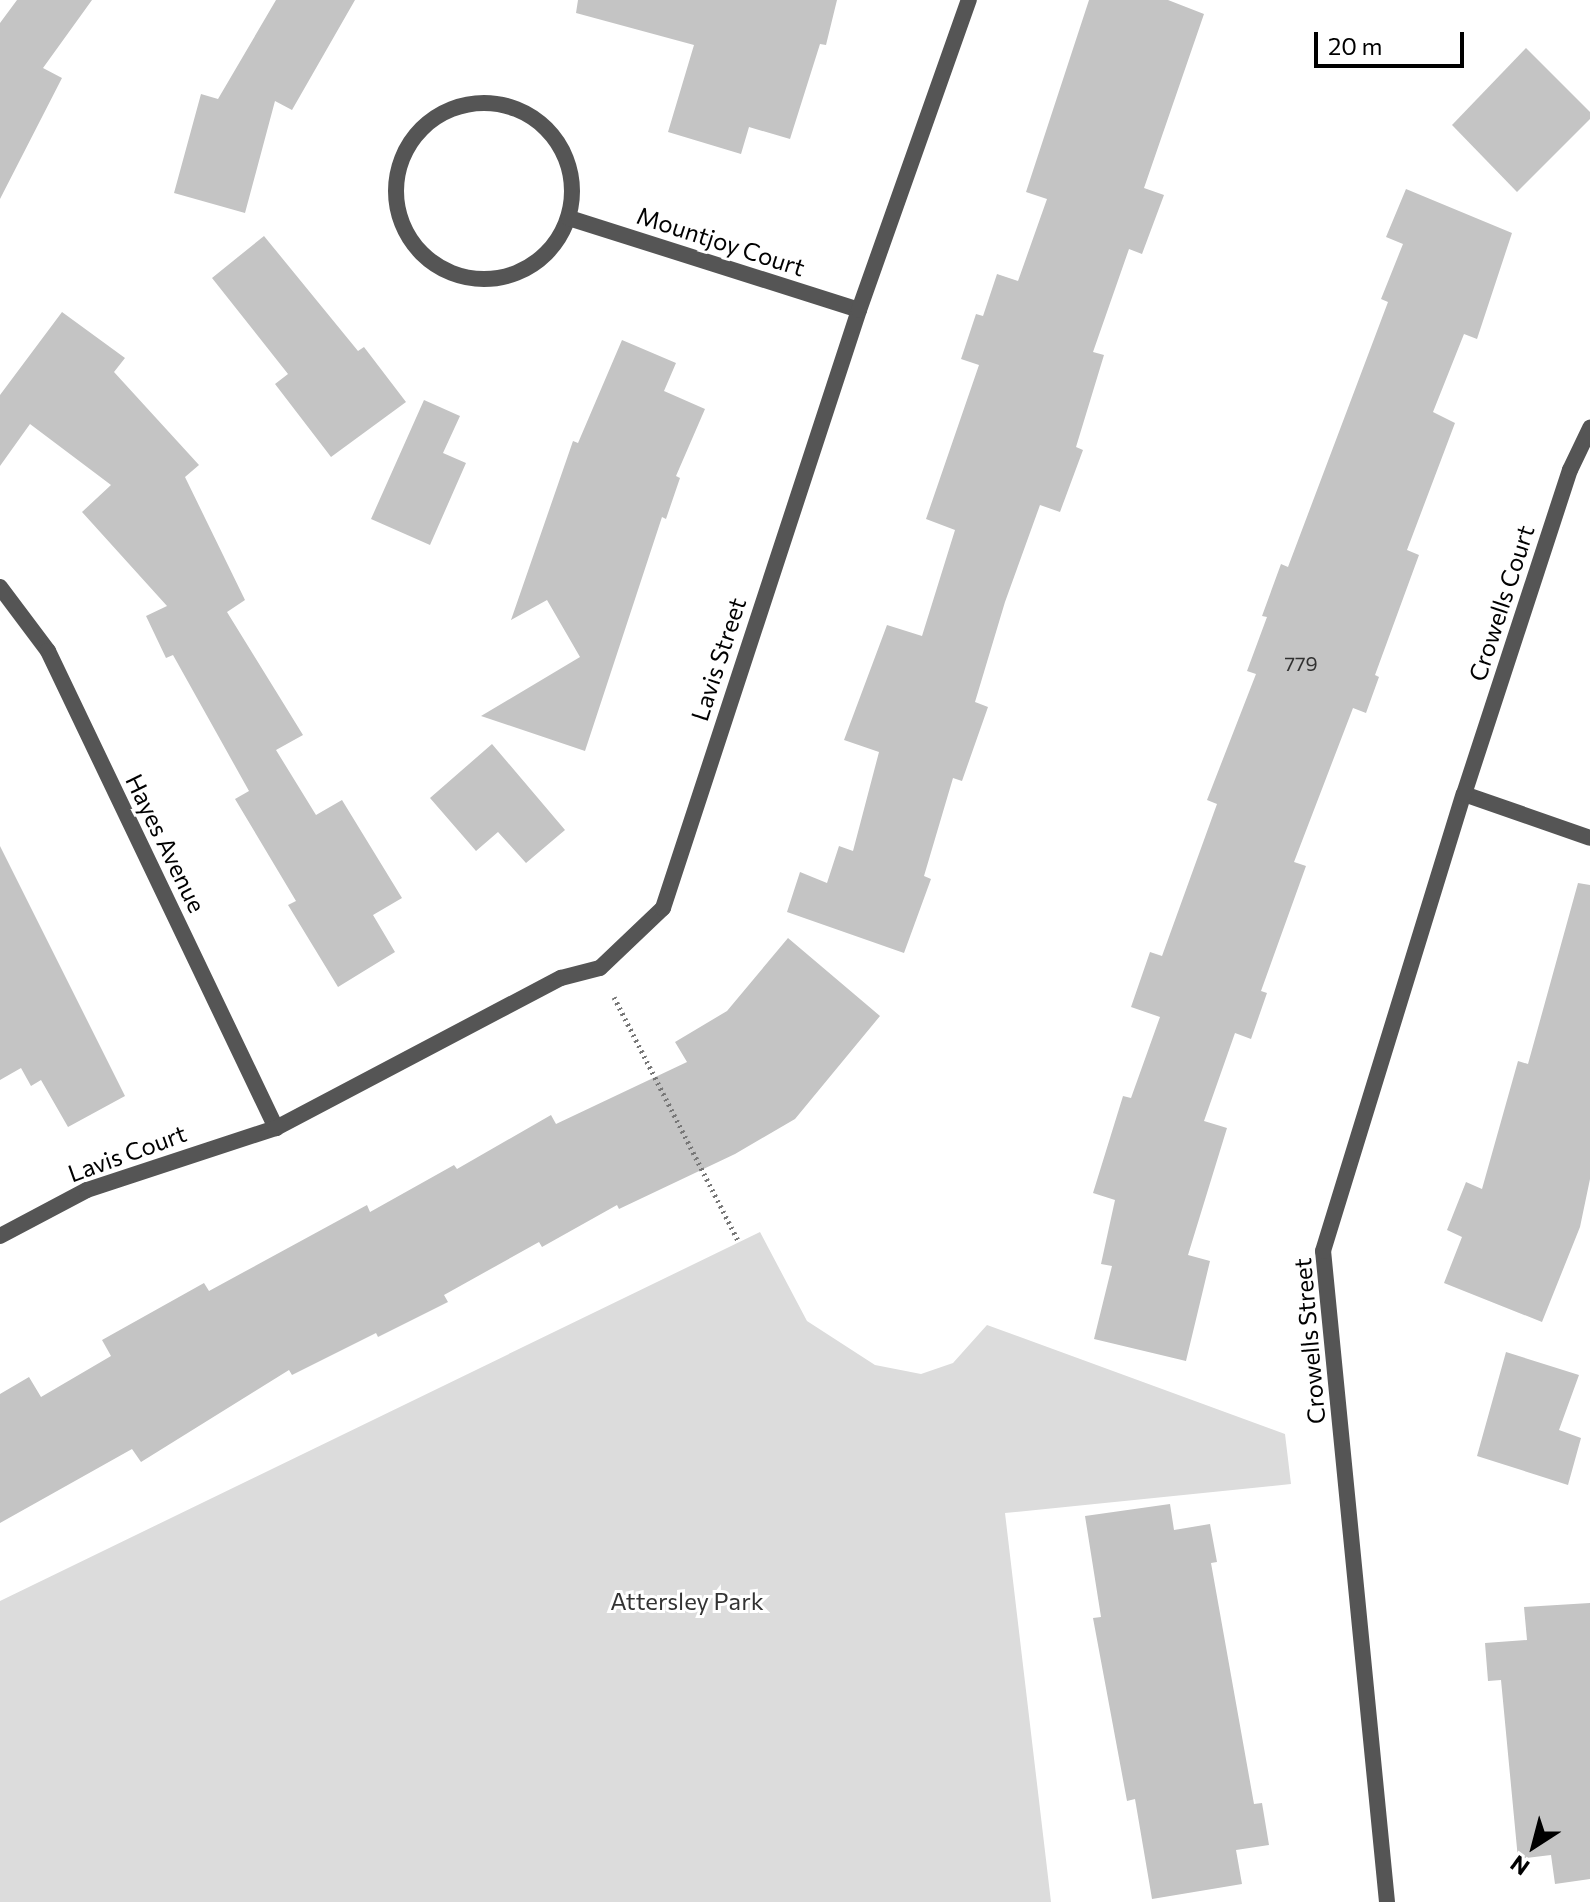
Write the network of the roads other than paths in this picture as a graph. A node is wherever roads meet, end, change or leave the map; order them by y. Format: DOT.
graph roads {
  1 [pos="969,0"];
  2 [pos="569,218"];
  3 [pos="859,310"];
  4 [pos="1590,428"];
  5 [pos="0,587"];
  6 [pos="1464,794"];
  7 [pos="1590,838"];
  8 [pos="276,1128"];
  9 [pos="0,1236"];
  10 [pos="1387,1902"];
  1 -- 3 [label="street, Lavis Street"];
  2 -- 2 [label="street"];
  2 -- 3 [label="street, Mountjoy Court"];
  3 -- 8 [label="street, Lavis Street"];
  4 -- 6 [label="street, Crowells Court"];
  5 -- 8 [label="street, Hayes Avenue"];
  6 -- 7 [label="street"];
  6 -- 10 [label="street, Crowells Street"];
  8 -- 9 [label="street, Lavis Court"];
}
